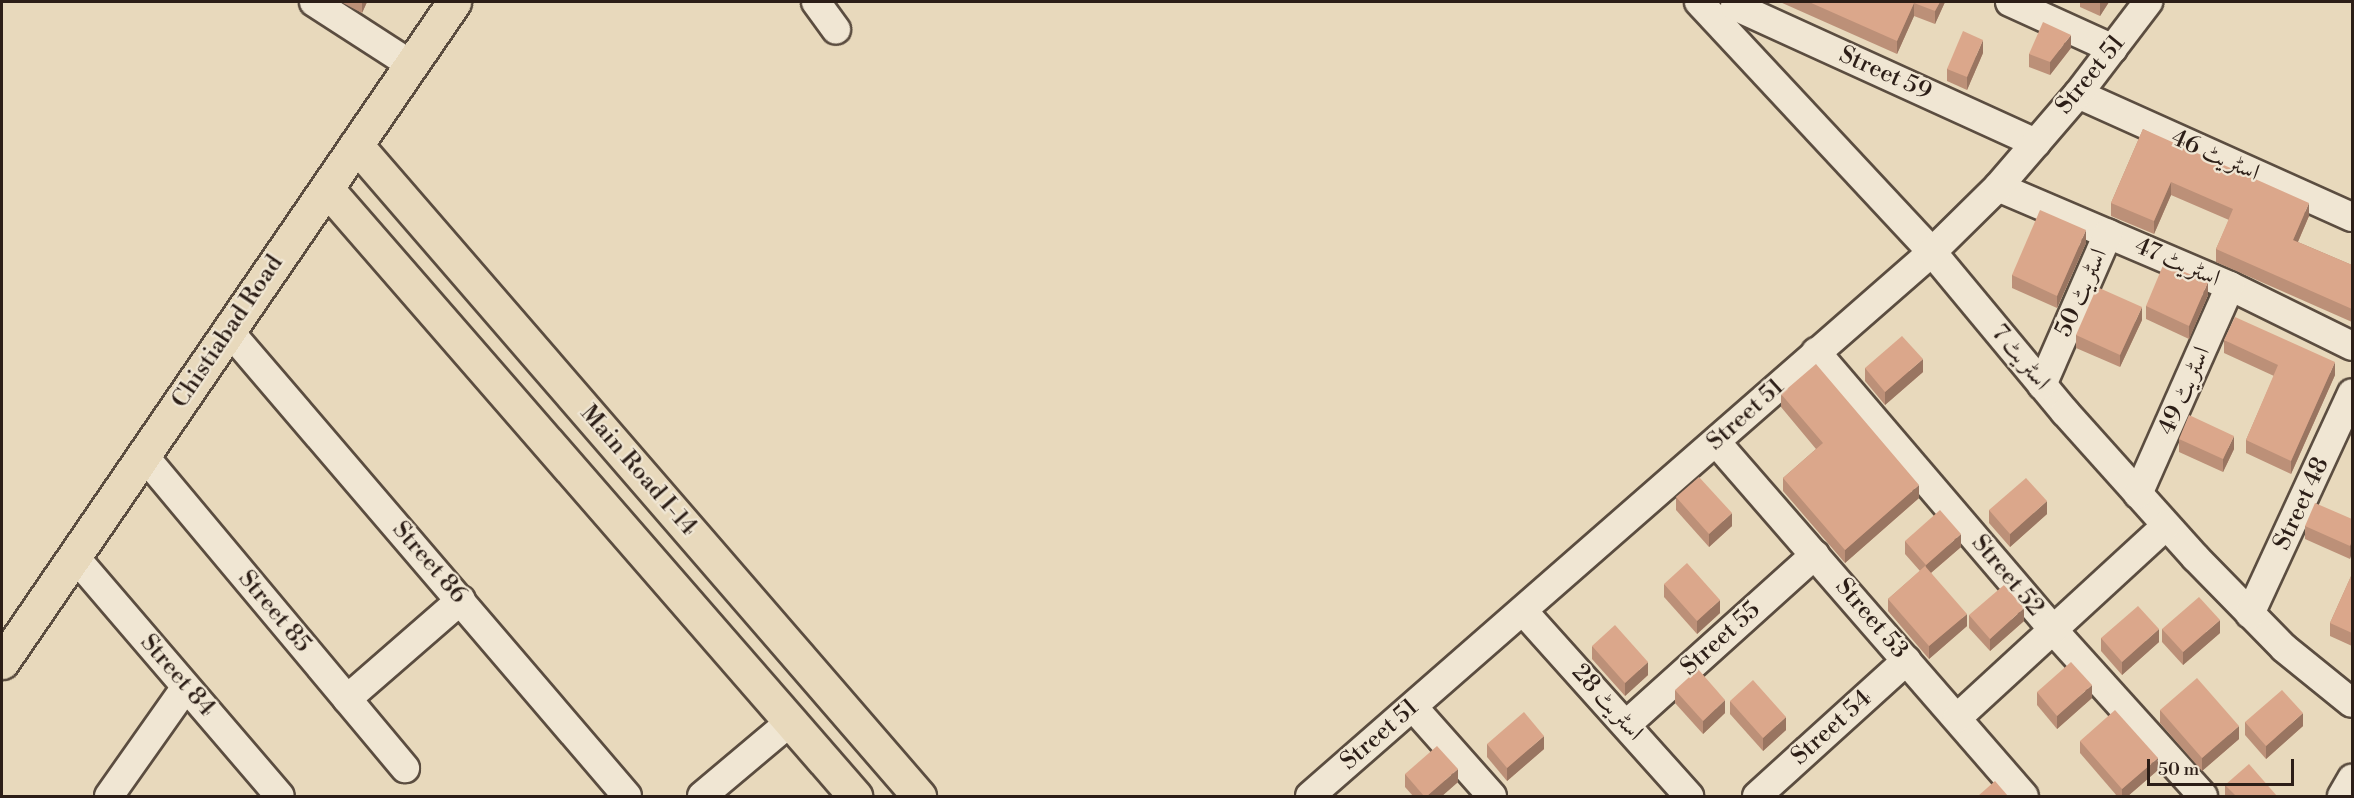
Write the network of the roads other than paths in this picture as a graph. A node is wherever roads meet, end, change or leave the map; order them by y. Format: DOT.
graph roads {
  1 [pos="314,2"];
  2 [pos="454,2"];
  3 [pos="816,2"];
  4 [pos="1699,2"];
  5 [pos="2010,2"];
  6 [pos="2148,2"];
  7 [pos="1732,12"];
  8 [pos="836,30"];
  9 [pos="2113,49"];
  10 [pos="410,64"];
  11 [pos="2078,94"];
  12 [pos="2036,143"];
  13 [pos="356,145"];
  14 [pos="1998,187"];
  15 [pos="327,189"];
  16 [pos="2352,218"];
  17 [pos="2108,234"];
  18 [pos="1932,252"];
  19 [pos="2230,286"];
  20 [pos="229,331"];
  21 [pos="2352,346"];
  22 [pos="1816,352"];
  23 [pos="2042,385"];
  24 [pos="2352,393"];
  25 [pos="1716,442"];
  26 [pos="144,456"];
  27 [pos="2138,494"];
  28 [pos="2166,526"];
  29 [pos="1815,555"];
  30 [pos="74,556"];
  31 [pos="461,600"];
  32 [pos="1523,611"];
  33 [pos="2250,614"];
  34 [pos="2054,631"];
  35 [pos="1907,660"];
  36 [pos="2,662"];
  37 [pos="186,687"];
  38 [pos="347,699"];
  39 [pos="2352,703"];
  40 [pos="1413,707"];
  41 [pos="1957,718"];
  42 [pos="790,722"];
  43 [pos="1627,724"];
  44 [pos="405,768"];
  45 [pos="2352,779"];
  46 [pos="275,794"];
  47 [pos="109,796"];
  48 [pos="627,796"];
  49 [pos="702,796"];
  50 [pos="855,796"];
  51 [pos="919,796"];
  52 [pos="1312,796"];
  53 [pos="1492,796"];
  54 [pos="1689,796"];
  55 [pos="1757,796"];
  56 [pos="2024,796"];
  57 [pos="2203,796"];
  58 [pos="2342,796"];
  1 -- 10 [label="street"];
  2 -- 10 [label="main road, Chistiabad Road"];
  3 -- 8 [label="street"];
  4 -- 7 [label="street, اسٹریٹ 7"];
  5 -- 9 [label="street"];
  6 -- 9 [label="street, Street 51"];
  7 -- 12 [label="street, Street 59"];
  7 -- 18 [label="street, اسٹریٹ 7"];
  9 -- 11 [label="street, Street 51"];
  10 -- 13 [label="main road, Chistiabad Road"];
  11 -- 12 [label="street, Street 51"];
  11 -- 16 [label="street, اسٹریٹ 46"];
  12 -- 14 [label="street, Street 51"];
  13 -- 15 [label="main road, Chistiabad Road"];
  13 -- 51 [label="main road, Main Road I-14"];
  14 -- 17 [label="street, اسٹریٹ 47"];
  14 -- 18 [label="street, Street 51"];
  15 -- 20 [label="main road, Chistiabad Road"];
  15 -- 42 [label="main road, Main Road I-14"];
  17 -- 19 [label="street, اسٹریٹ 47"];
  17 -- 23 [label="street, اسٹریٹ 50"];
  18 -- 22 [label="street, Street 51"];
  18 -- 23 [label="street, اسٹریٹ 7"];
  19 -- 21 [label="street, اسٹریٹ 47"];
  19 -- 27 [label="street, اسٹریٹ 49"];
  20 -- 26 [label="main road, Chistiabad Road"];
  20 -- 31 [label="street, Street 86"];
  22 -- 25 [label="street, Street 51"];
  22 -- 34 [label="street, Street 52"];
  23 -- 27 [label="street, اسٹریٹ 7"];
  24 -- 33 [label="street, Street 48"];
  25 -- 29 [label="street, Street 53"];
  25 -- 32 [label="street, Street 51"];
  26 -- 30 [label="main road, Chistiabad Road"];
  26 -- 38 [label="street, Street 85"];
  27 -- 28 [label="street, اسٹریٹ 7"];
  28 -- 33 [label="street, اسٹریٹ 7"];
  28 -- 34 [label="street"];
  29 -- 35 [label="street, Street 53"];
  29 -- 43 [label="street, Street 55"];
  30 -- 36 [label="main road, Chistiabad Road"];
  30 -- 37 [label="street, Street 84"];
  31 -- 38 [label="street"];
  31 -- 48 [label="street, Street 86"];
  32 -- 40 [label="street, Street 51"];
  32 -- 43 [label="street, اسٹریٹ 28"];
  33 -- 39 [label="street, اسٹریٹ 7"];
  34 -- 41 [label="street"];
  34 -- 57 [label="street, Street 52"];
  35 -- 41 [label="street, Street 53"];
  35 -- 55 [label="street, Street 54"];
  37 -- 46 [label="street, Street 84"];
  37 -- 47 [label="street"];
  38 -- 44 [label="street, Street 85"];
  40 -- 52 [label="street, Street 51"];
  40 -- 53 [label="street"];
  41 -- 56 [label="street, Street 53"];
  42 -- 49 [label="street"];
  42 -- 50 [label="main road, Main Road I-14"];
  43 -- 54 [label="street, اسٹریٹ 28"];
  45 -- 58 [label="street"];
}
